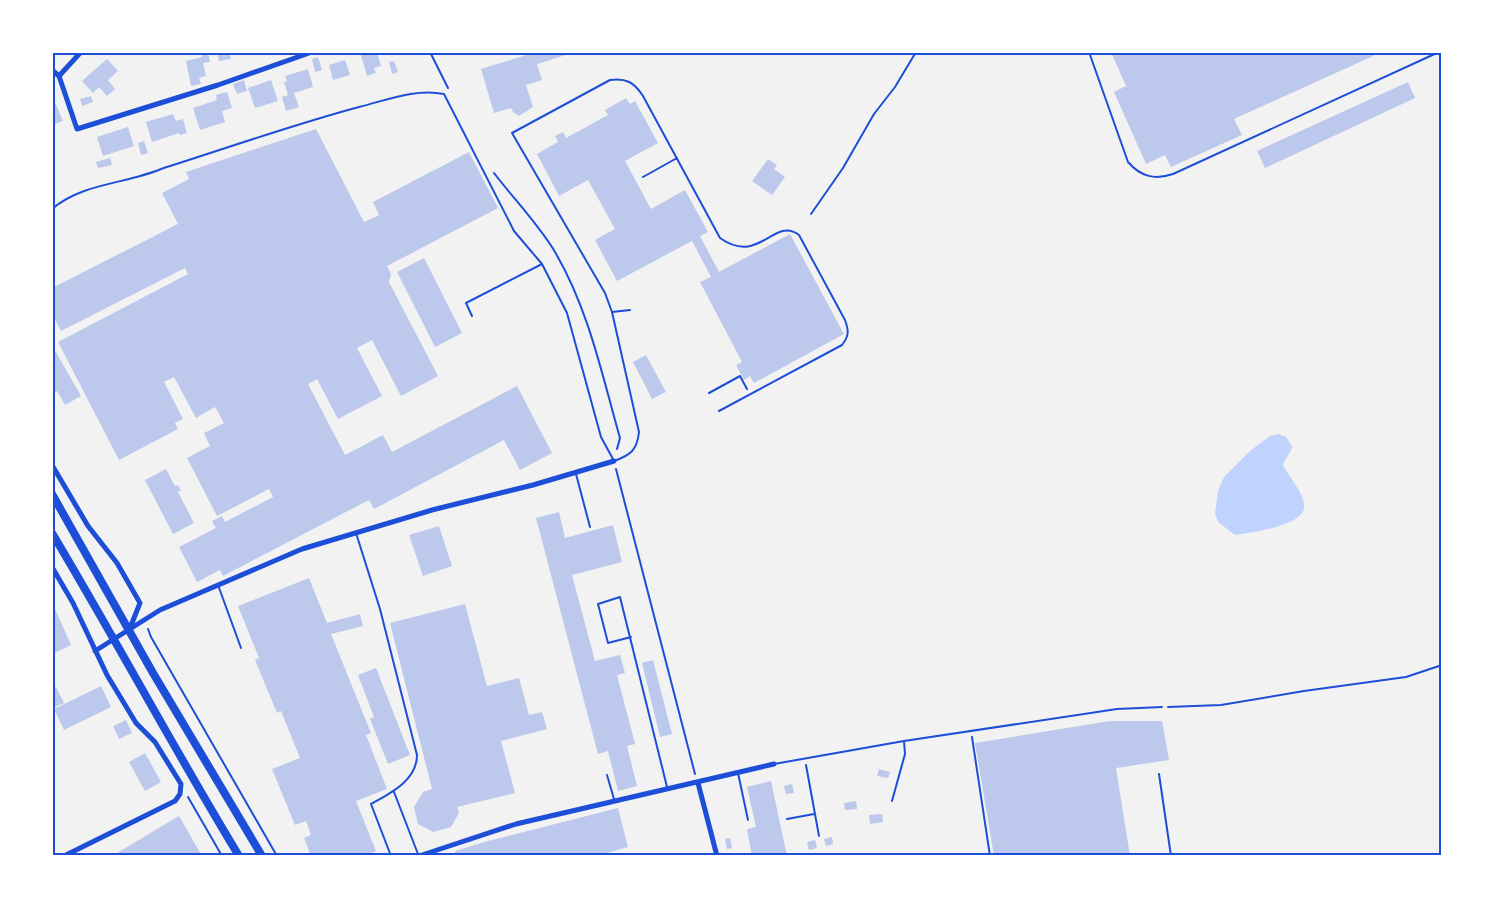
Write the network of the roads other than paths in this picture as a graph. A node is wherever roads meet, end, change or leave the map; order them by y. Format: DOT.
graph roads {
  1 [pos="81,52"];
  2 [pos="312,52"];
  3 [pos="1089,52"];
  4 [pos="1439,52"];
  5 [pos="52,70"];
  6 [pos="59,76"];
  7 [pos="677,158"];
  8 [pos="643,177"];
  9 [pos="52,209"];
  10 [pos="542,264"];
  11 [pos="630,310"];
  12 [pos="612,312"];
  13 [pos="472,316"];
  14 [pos="718,411"];
  15 [pos="614,460"];
  16 [pos="52,465"];
  17 [pos="575,472"];
  18 [pos="52,494"];
  19 [pos="590,527"];
  20 [pos="356,532"];
  21 [pos="52,533"];
  22 [pos="52,567"];
  23 [pos="218,585"];
  24 [pos="129,630"];
  25 [pos="631,637"];
  26 [pos="114,639"];
  27 [pos="242,648"];
  28 [pos="95,651"];
  29 [pos="1162,707"];
  30 [pos="904,741"];
  31 [pos="774,764"];
  32 [pos="738,772"];
  33 [pos="1159,774"];
  34 [pos="607,776"];
  35 [pos="698,783"];
  36 [pos="668,789"];
  37 [pos="394,792"];
  38 [pos="614,801"];
  39 [pos="892,801"];
  40 [pos="748,820"];
  41 [pos="439,852"];
  42 [pos="64,855"];
  43 [pos="239,855"];
  44 [pos="262,855"];
  45 [pos="391,855"];
  46 [pos="419,855"];
  47 [pos="717,855"];
  48 [pos="1171,855"];
  1 -- 6 [label="street"];
  2 -- 6 [label="street"];
  3 -- 4 [label="lane"];
  5 -- 6 [label="street"];
  7 -- 8 [label="lane"];
  7 -- 12 [label="lane"];
  7 -- 14 [label="lane"];
  9 -- 10 [label="lane"];
  10 -- 13 [label="lane"];
  10 -- 15 [label="lane"];
  11 -- 12 [label="lane"];
  12 -- 15 [label="lane"];
  15 -- 17 [label="street"];
  16 -- 24 [label="street"];
  17 -- 19 [label="lane"];
  17 -- 20 [label="street"];
  18 -- 24 [label="main road"];
  20 -- 23 [label="street"];
  20 -- 37 [label="lane"];
  21 -- 26 [label="main road"];
  22 -- 28 [label="street"];
  23 -- 24 [label="street"];
  23 -- 27 [label="lane"];
  24 -- 26 [label="street"];
  24 -- 44 [label="main road"];
  25 -- 25 [label="lane"];
  25 -- 36 [label="lane"];
  26 -- 28 [label="street"];
  26 -- 43 [label="main road"];
  28 -- 42 [label="street"];
  29 -- 30 [label="lane"];
  30 -- 31 [label="lane"];
  30 -- 39 [label="lane"];
  31 -- 32 [label="street"];
  32 -- 35 [label="street"];
  32 -- 40 [label="lane"];
  33 -- 48 [label="lane"];
  34 -- 38 [label="lane"];
  35 -- 36 [label="street"];
  35 -- 47 [label="street"];
  36 -- 38 [label="street"];
  37 -- 45 [label="lane"];
  37 -- 46 [label="lane"];
  38 -- 41 [label="street"];
  41 -- 46 [label="street"];
}
